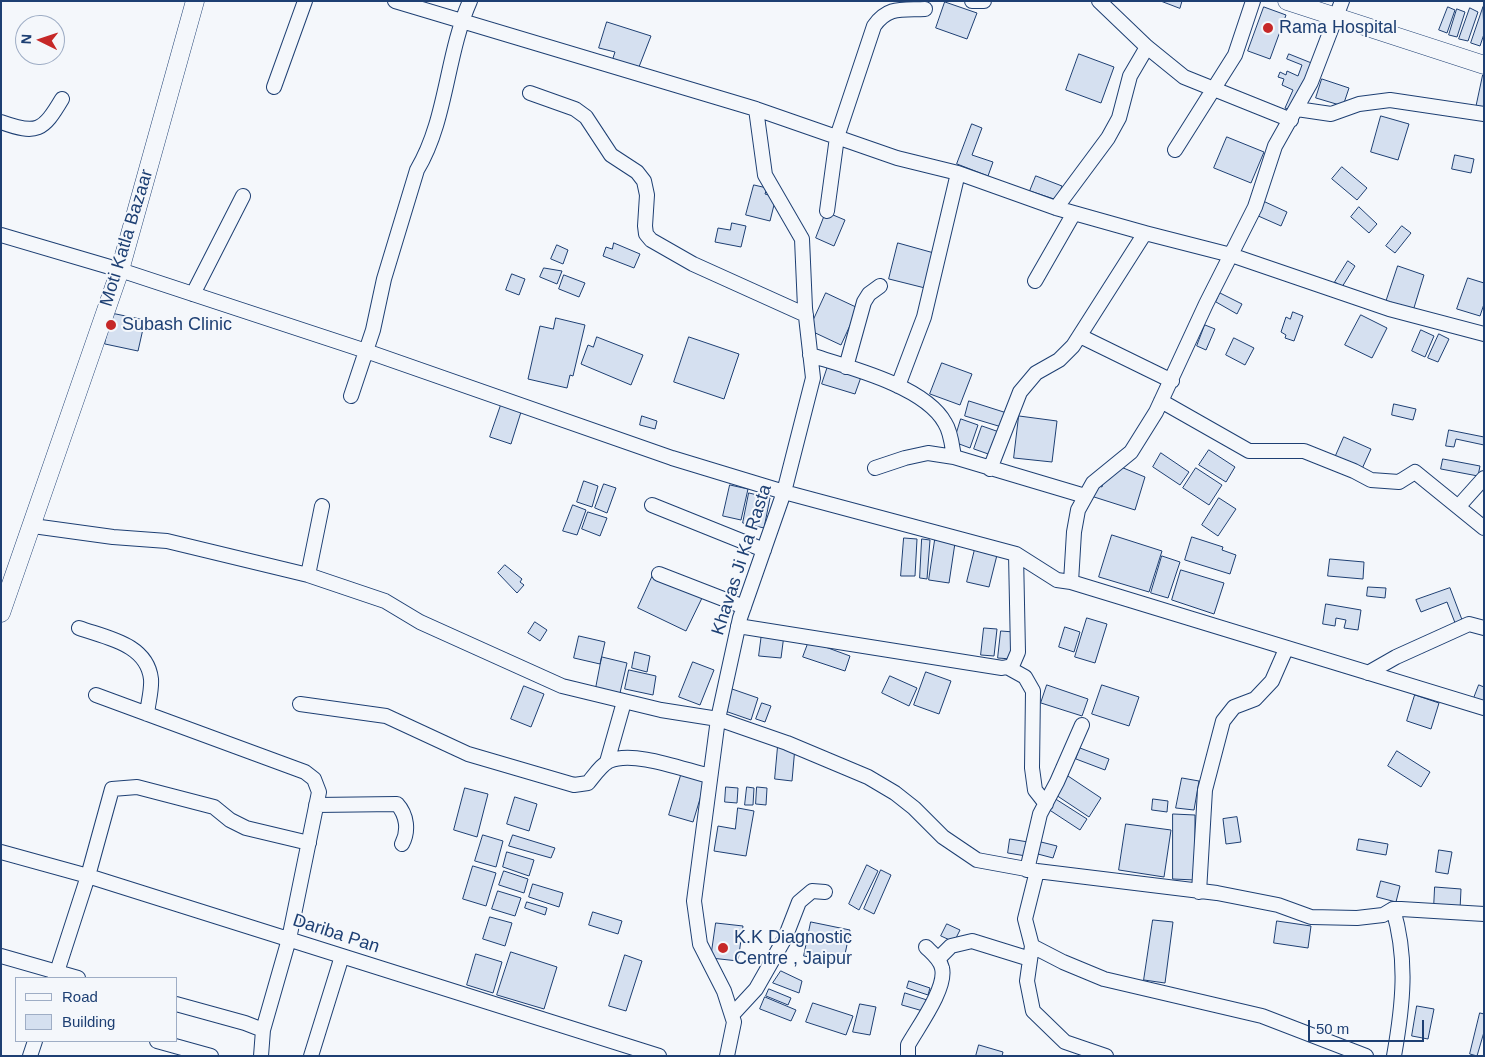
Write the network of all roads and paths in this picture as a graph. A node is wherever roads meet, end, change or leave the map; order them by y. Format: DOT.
graph roads {
  1 [pos="195,1"];
  2 [pos="305,1"];
  3 [pos="395,1"];
  4 [pos="470,1"];
  5 [pos="886,1"];
  6 [pos="972,1"];
  7 [pos="984,1"];
  8 [pos="1099,1"];
  9 [pos="1253,1"];
  10 [pos="1287,1"];
  11 [pos="925,9"];
  12 [pos="1340,10"];
  13 [pos="882,16"];
  14 [pos="462,21"];
  15 [pos="1147,47"];
  16 [pos="1484,65"];
  17 [pos="274,87"];
  18 [pos="1215,89"];
  19 [pos="530,93"];
  20 [pos="62,99"];
  21 [pos="756,109"];
  22 [pos="1294,114"];
  23 [pos="1484,114"];
  24 [pos="1,122"];
  25 [pos="837,137"];
  26 [pos="1175,150"];
  27 [pos="958,174"];
  28 [pos="243,196"];
  29 [pos="1056,208"];
  30 [pos="827,211"];
  31 [pos="1074,213"];
  32 [pos="1145,233"];
  33 [pos="1,235"];
  34 [pos="1231,255"];
  35 [pos="120,270"];
  36 [pos="1035,281"];
  37 [pos="880,286"];
  38 [pos="193,294"];
  39 [pos="806,315"];
  40 [pos="1484,334"];
  41 [pos="1080,336"];
  42 [pos="366,351"];
  43 [pos="810,355"];
  44 [pos="846,367"];
  45 [pos="1172,381"];
  46 [pos="898,386"];
  47 [pos="351,396"];
  48 [pos="1161,401"];
  49 [pos="954,457"];
  50 [pos="876,468"];
  51 [pos="990,468"];
  52 [pos="1484,478"];
  53 [pos="784,492"];
  54 [pos="1086,496"];
  55 [pos="652,505"];
  56 [pos="322,506"];
  57 [pos="1458,506"];
  58 [pos="33,526"];
  59 [pos="1484,528"];
  60 [pos="764,550"];
  61 [pos="1016,554"];
  62 [pos="659,574"];
  63 [pos="308,576"];
  64 [pos="1071,582"];
  65 [pos="2,607"];
  66 [pos="744,607"];
  67 [pos="738,626"];
  68 [pos="79,628"];
  69 [pos="1484,628"];
  70 [pos="1286,649"];
  71 [pos="1007,667"];
  72 [pos="1368,672"];
  73 [pos="96,695"];
  74 [pos="624,702"];
  75 [pos="300,704"];
  76 [pos="1484,708"];
  77 [pos="147,714"];
  78 [pos="718,719"];
  79 [pos="1082,725"];
  80 [pos="607,762"];
  81 [pos="710,776"];
  82 [pos="1046,804"];
  83 [pos="316,805"];
  84 [pos="309,843"];
  85 [pos="402,844"];
  86 [pos="1,852"];
  87 [pos="1032,871"];
  88 [pos="88,876"];
  89 [pos="825,892"];
  90 [pos="1199,892"];
  91 [pos="1393,909"];
  92 [pos="1484,914"];
  93 [pos="289,939"];
  94 [pos="926,947"];
  95 [pos="1031,953"];
  96 [pos="1,956"];
  97 [pos="342,956"];
  98 [pos="938,959"];
  99 [pos="56,975"];
  100 [pos="71,977"];
  101 [pos="178,1005"];
  102 [pos="732,1015"];
  103 [pos="263,1030"];
  104 [pos="35,1042"];
  105 [pos="161,1042"];
  106 [pos="30,1056"];
  107 [pos="211,1056"];
  108 [pos="261,1056"];
  109 [pos="311,1056"];
  110 [pos="659,1056"];
  111 [pos="727,1056"];
  112 [pos="908,1056"];
  113 [pos="1106,1056"];
  114 [pos="1366,1056"];
  115 [pos="1394,1056"];
  1 -- 35 [label="street, Moti Katla Bazaar"];
  2 -- 17 [label="street"];
  3 -- 14 [label="street"];
  4 -- 14 [label="street"];
  5 -- 13 [label="street"];
  6 -- 7 [label="street"];
  8 -- 15 [label="street"];
  9 -- 18 [label="street"];
  10 -- 12 [label="street"];
  11 -- 13 [label="street"];
  12 -- 16 [label="street"];
  12 -- 22 [label="street"];
  13 -- 25 [label="street"];
  14 -- 21 [label="street"];
  14 -- 42 [label="street"];
  15 -- 18 [label="street"];
  15 -- 29 [label="street"];
  18 -- 22 [label="street"];
  18 -- 26 [label="street"];
  19 -- 39 [label="street"];
  20 -- 24 [label="street"];
  21 -- 25 [label="street"];
  21 -- 39 [label="street, Khavas Ji Ka Rasta"];
  22 -- 23 [label="street"];
  22 -- 34 [label="street"];
  25 -- 27 [label="street"];
  25 -- 30 [label="street"];
  27 -- 29 [label="street"];
  27 -- 46 [label="street"];
  28 -- 38 [label="street"];
  29 -- 31 [label="street"];
  31 -- 32 [label="street"];
  31 -- 36 [label="street"];
  32 -- 34 [label="street"];
  32 -- 41 [label="street"];
  33 -- 35 [label="street"];
  34 -- 40 [label="street"];
  34 -- 45 [label="street"];
  35 -- 38 [label="street"];
  35 -- 58 [label="street, Moti Katla Bazaar"];
  37 -- 44 [label="street"];
  38 -- 42 [label="street"];
  39 -- 43 [label="street, Khavas Ji Ka Rasta"];
  41 -- 45 [label="street"];
  41 -- 51 [label="street"];
  42 -- 47 [label="street"];
  42 -- 53 [label="street"];
  43 -- 44 [label="street"];
  43 -- 53 [label="street, Khavas Ji Ka Rasta"];
  44 -- 46 [label="street"];
  45 -- 48 [label="street"];
  46 -- 49 [label="street"];
  48 -- 54 [label="street"];
  48 -- 57 [label="street"];
  49 -- 50 [label="street"];
  49 -- 51 [label="street"];
  51 -- 54 [label="street"];
  52 -- 57 [label="street"];
  53 -- 60 [label="street, Khavas Ji Ka Rasta"];
  53 -- 61 [label="street"];
  54 -- 64 [label="street"];
  55 -- 60 [label="street"];
  56 -- 63 [label="street"];
  57 -- 59 [label="street"];
  58 -- 63 [label="street"];
  58 -- 65 [label="street, Moti Katla Bazaar"];
  60 -- 66 [label="street, Khavas Ji Ka Rasta"];
  61 -- 64 [label="street"];
  61 -- 71 [label="street"];
  62 -- 66 [label="street"];
  63 -- 74 [label="street"];
  64 -- 70 [label="street"];
  66 -- 67 [label="street, Khavas Ji Ka Rasta"];
  67 -- 71 [label="street"];
  67 -- 78 [label="street, Khavas Ji Ka Rasta"];
  68 -- 77 [label="street"];
  69 -- 72 [label="street"];
  70 -- 72 [label="street"];
  70 -- 90 [label="street"];
  71 -- 82 [label="street"];
  72 -- 76 [label="street"];
  73 -- 77 [label="street"];
  74 -- 78 [label="street"];
  74 -- 80 [label="street"];
  75 -- 80 [label="street"];
  77 -- 83 [label="street"];
  78 -- 81 [label="street, Khavas Ji Ka Rasta"];
  78 -- 87 [label="street"];
  79 -- 82 [label="street"];
  80 -- 81 [label="street"];
  81 -- 102 [label="street, Khavas Ji Ka Rasta"];
  82 -- 87 [label="street"];
  83 -- 84 [label="street"];
  83 -- 85 [label="street"];
  84 -- 88 [label="street"];
  84 -- 93 [label="street"];
  86 -- 88 [label="street, Dariba Pan"];
  87 -- 90 [label="street"];
  87 -- 95 [label="street"];
  88 -- 93 [label="street, Dariba Pan"];
  88 -- 99 [label="street"];
  89 -- 102 [label="street"];
  90 -- 91 [label="street"];
  91 -- 92 [label="street"];
  91 -- 115 [label="street"];
  93 -- 97 [label="street, Dariba Pan"];
  93 -- 103 [label="street"];
  94 -- 98 [label="street"];
  95 -- 98 [label="street"];
  95 -- 113 [label="street"];
  95 -- 114 [label="street"];
  96 -- 99 [label="street"];
  97 -- 109 [label="street"];
  97 -- 110 [label="street, Dariba Pan"];
  98 -- 112 [label="street"];
  99 -- 100 [label="street"];
  101 -- 103 [label="street"];
  102 -- 111 [label="street, Khavas Ji Ka Rasta"];
  103 -- 108 [label="street"];
  104 -- 106 [label="street"];
  105 -- 107 [label="street"];
}
